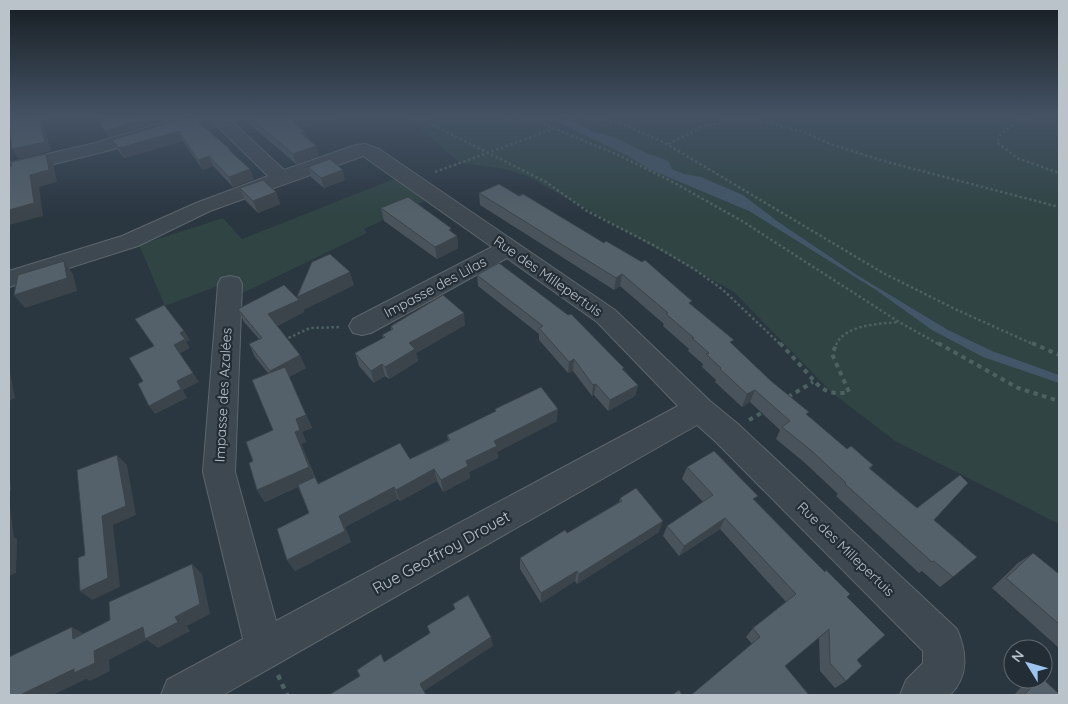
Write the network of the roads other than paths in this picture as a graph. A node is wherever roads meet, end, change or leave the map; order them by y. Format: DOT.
graph roads {
  1 [pos="92,149"];
  2 [pos="250,149"];
  3 [pos="9,169"];
  4 [pos="281,178"];
  5 [pos="508,248"];
  6 [pos="9,279"];
  7 [pos="230,284"];
  8 [pos="362,326"];
  9 [pos="699,409"];
  10 [pos="266,649"];
  11 [pos="182,695"];
  12 [pos="921,695"];
  1 -- 3 [label="street"];
  2 -- 4 [label="street"];
  4 -- 5 [label="street, Rue des Millepertuis"];
  4 -- 6 [label="street, Rue des Millepertuis"];
  5 -- 8 [label="street, Impasse des Lilas"];
  5 -- 9 [label="street, Rue des Millepertuis"];
  7 -- 10 [label="street, Impasse des Azalées"];
  9 -- 10 [label="street, Rue Geoffroy Drouet"];
  9 -- 12 [label="street, Rue des Millepertuis"];
  10 -- 11 [label="street, Rue Geoffroy Drouet"];
}
